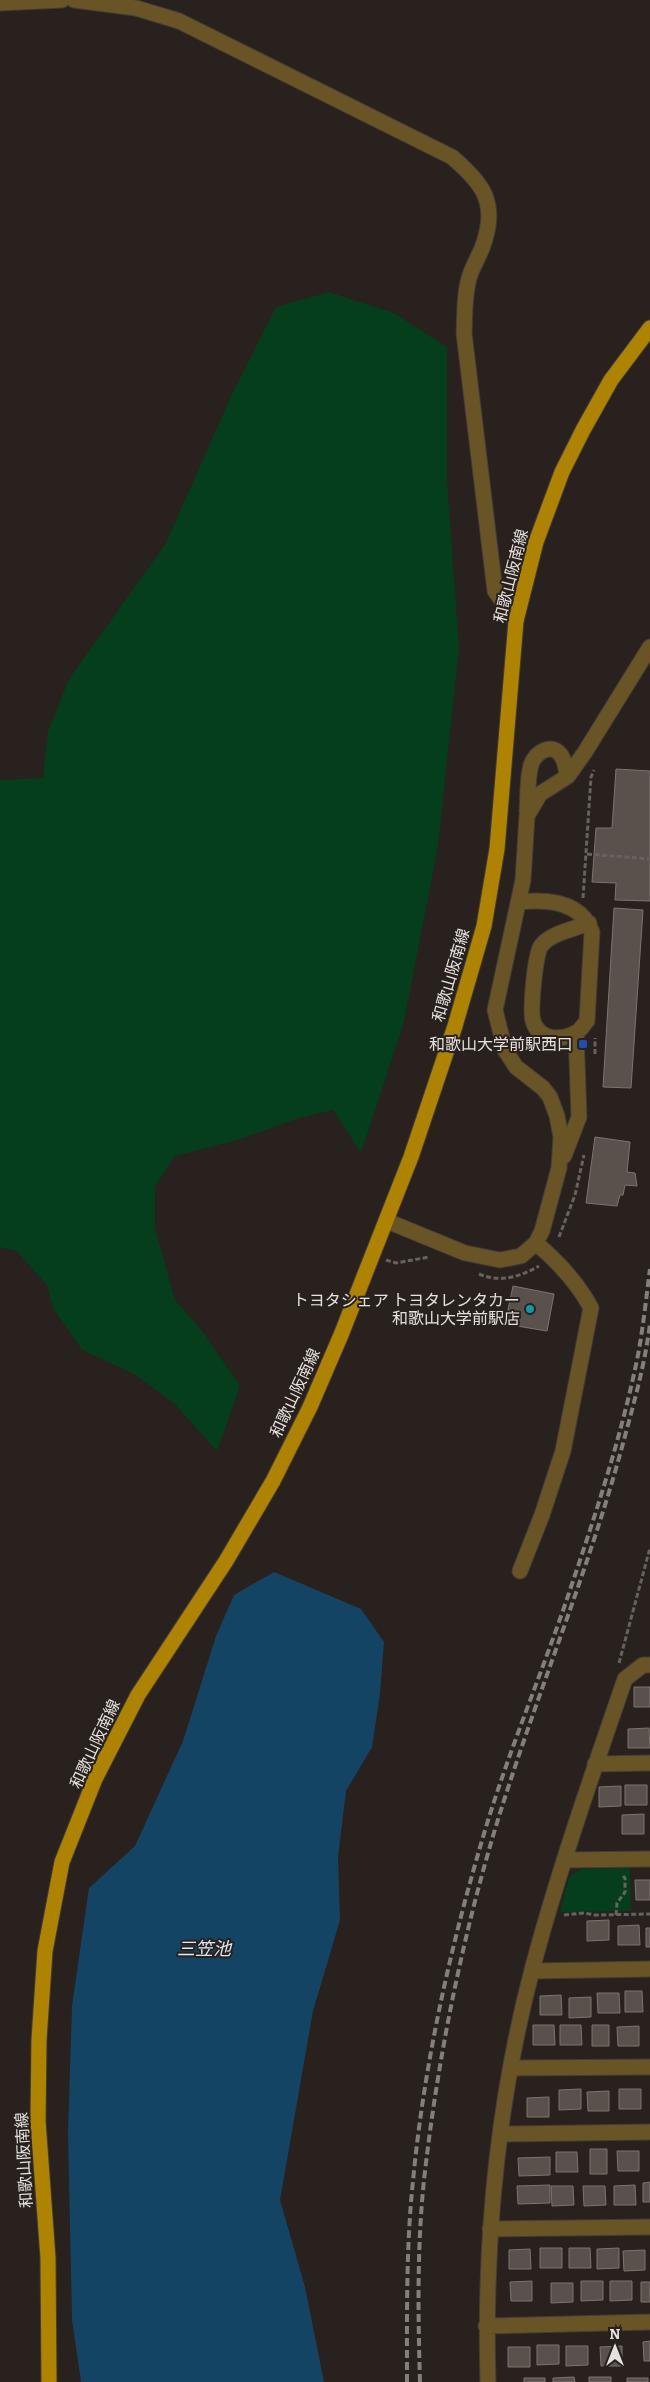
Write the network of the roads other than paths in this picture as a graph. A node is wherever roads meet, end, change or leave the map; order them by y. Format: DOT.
graph roads {
  1 [pos="62,0"];
  2 [pos="74,0"];
  3 [pos="0,3"];
  4 [pos="650,328"];
  5 [pos="516,621"];
  6 [pos="650,647"];
  7 [pos="568,776"];
  8 [pos="527,816"];
  9 [pos="519,902"];
  10 [pos="589,923"];
  11 [pos="576,1033"];
  12 [pos="559,1168"];
  13 [pos="386,1221"];
  14 [pos="536,1243"];
  15 [pos="520,1571"];
  16 [pos="650,1665"];
  17 [pos="650,1763"];
  18 [pos="595,1764"];
  19 [pos="650,1859"];
  20 [pos="564,1860"];
  21 [pos="650,1969"];
  22 [pos="532,1971"];
  23 [pos="511,2068"];
  24 [pos="650,2068"];
  25 [pos="650,2132"];
  26 [pos="500,2134"];
  27 [pos="650,2228"];
  28 [pos="490,2229"];
  29 [pos="650,2322"];
  30 [pos="486,2326"];
  31 [pos="48,2382"];
  32 [pos="488,2382"];
  1 -- 3 [label="street"];
  2 -- 5 [label="street"];
  4 -- 5 [label="main road, 和歌山阪南線"];
  5 -- 13 [label="main road, 和歌山阪南線"];
  6 -- 7 [label="street"];
  7 -- 8 [label="street"];
  7 -- 8 [label="street"];
  8 -- 9 [label="street"];
  9 -- 10 [label="street"];
  9 -- 12 [label="street"];
  10 -- 11 [label="street"];
  10 -- 11 [label="street"];
  11 -- 12 [label="street"];
  12 -- 14 [label="street"];
  13 -- 14 [label="street"];
  13 -- 31 [label="main road, 和歌山阪南線"];
  14 -- 15 [label="street"];
  16 -- 18 [label="street"];
  17 -- 18 [label="street"];
  18 -- 20 [label="street"];
  19 -- 20 [label="street"];
  20 -- 22 [label="street"];
  21 -- 22 [label="street"];
  22 -- 23 [label="street"];
  23 -- 24 [label="street"];
  23 -- 26 [label="street"];
  25 -- 26 [label="street"];
  26 -- 28 [label="street"];
  27 -- 28 [label="street"];
  28 -- 30 [label="street"];
  29 -- 30 [label="street"];
  30 -- 32 [label="street"];
}
